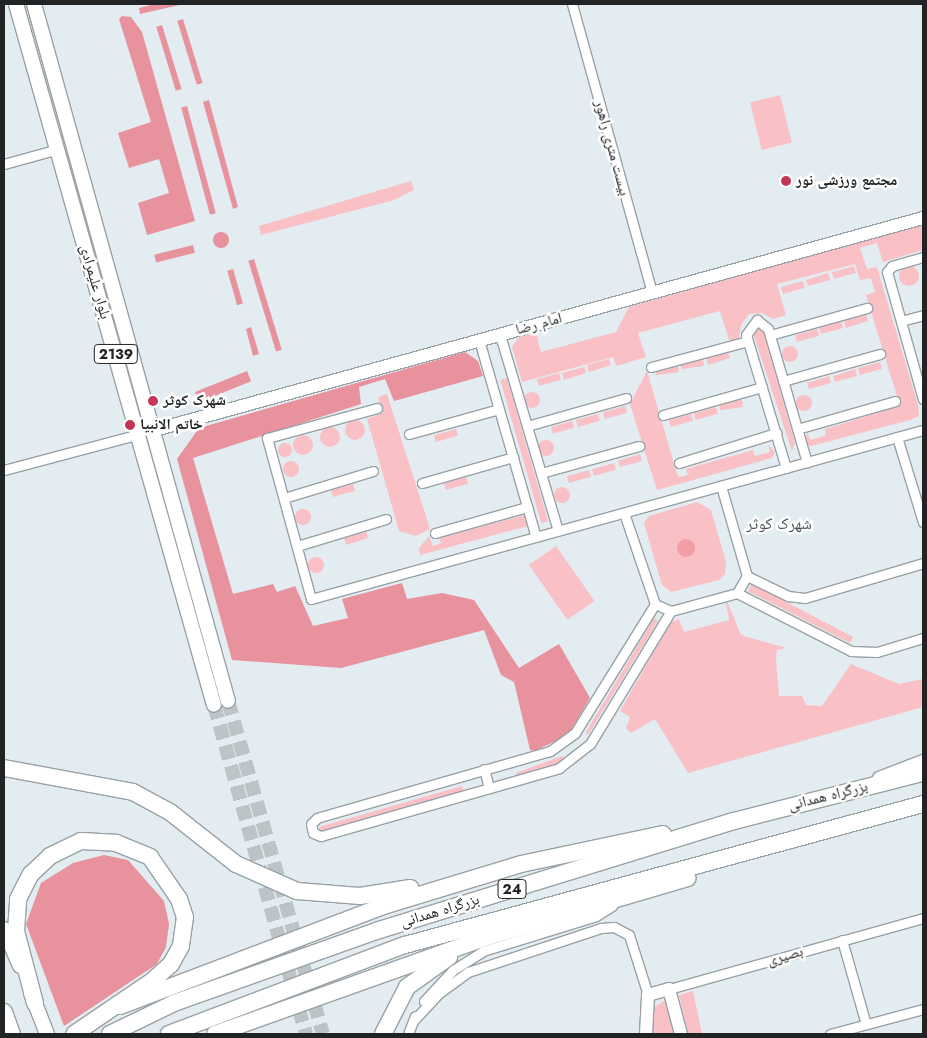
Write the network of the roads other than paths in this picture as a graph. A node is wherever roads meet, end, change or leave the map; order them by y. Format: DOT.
graph roads {
  1 [pos="16,4"];
  2 [pos="34,4"];
  3 [pos="572,4"];
  4 [pos="58,149"];
  5 [pos="4,164"];
  6 [pos="923,218"];
  7 [pos="923,257"];
  8 [pos="652,293"];
  9 [pos="868,308"];
  10 [pos="923,315"];
  11 [pos="901,321"];
  12 [pos="500,335"];
  13 [pos="770,335"];
  14 [pos="479,340"];
  15 [pos="748,341"];
  16 [pos="880,354"];
  17 [pos="919,367"];
  18 [pos="650,368"];
  19 [pos="783,381"];
  20 [pos="762,386"];
  21 [pos="626,398"];
  22 [pos="923,399"];
  23 [pos="895,401"];
  24 [pos="377,408"];
  25 [pos="499,409"];
  26 [pos="663,415"];
  27 [pos="527,426"];
  28 [pos="797,429"];
  29 [pos="155,430"];
  30 [pos="923,430"];
  31 [pos="139,434"];
  32 [pos="409,434"];
  33 [pos="776,434"];
  34 [pos="897,437"];
  35 [pos="639,446"];
  36 [pos="513,457"];
  37 [pos="807,462"];
  38 [pos="679,463"];
  39 [pos="786,468"];
  40 [pos="4,470"];
  41 [pos="373,471"];
  42 [pos="541,473"];
  43 [pos="422,483"];
  44 [pos="721,486"];
  45 [pos="284,498"];
  46 [pos="527,506"];
  47 [pos="624,513"];
  48 [pos="386,519"];
  49 [pos="923,522"];
  50 [pos="558,531"];
  51 [pos="435,533"];
  52 [pos="536,537"];
  53 [pos="297,546"];
  54 [pos="923,563"];
  55 [pos="747,576"];
  56 [pos="737,593"];
  57 [pos="655,604"];
  58 [pos="671,611"];
  59 [pos="923,638"];
  60 [pos="228,701"];
  61 [pos="214,705"];
  62 [pos="923,761"];
  63 [pos="4,768"];
  64 [pos="484,770"];
  65 [pos="923,773"];
  66 [pos="488,788"];
  67 [pos="839,792"];
  68 [pos="923,804"];
  69 [pos="734,821"];
  70 [pos="731,858"];
  71 [pos="486,875"];
  72 [pos="619,901"];
  73 [pos="923,918"];
  74 [pos="4,929"];
  75 [pos="487,937"];
  76 [pos="842,940"];
  77 [pos="669,989"];
  78 [pos="648,995"];
  79 [pos="35,1003"];
  80 [pos="120,1006"];
  81 [pos="923,1009"];
  82 [pos="4,1012"];
  83 [pos="413,1021"];
  84 [pos="866,1024"];
  85 [pos="12,1034"];
  86 [pos="48,1034"];
  87 [pos="74,1034"];
  88 [pos="110,1034"];
  89 [pos="169,1034"];
  90 [pos="214,1034"];
  91 [pos="383,1034"];
  92 [pos="408,1034"];
  93 [pos="646,1034"];
  94 [pos="680,1034"];
  95 [pos="830,1034"];
  1 -- 4 [label="main road, بلوار علیمرادی / 2139"];
  2 -- 29 [label="main road, بلوار علیمرادی / 2139"];
  3 -- 8 [label="street, بیست متری راهور"];
  4 -- 5 [label="street"];
  4 -- 31 [label="main road, بلوار علیمرادی / 2139"];
  6 -- 8 [label="main road, امام رضا"];
  7 -- 11 [label="street"];
  8 -- 12 [label="main road, امام رضا"];
  9 -- 13 [label="street"];
  10 -- 11 [label="street"];
  11 -- 17 [label="street"];
  12 -- 14 [label="main road, امام رضا"];
  12 -- 27 [label="street"];
  13 -- 15 [label="street"];
  13 -- 19 [label="street"];
  14 -- 25 [label="street"];
  14 -- 29 [label="main road, امام رضا"];
  15 -- 18 [label="street"];
  15 -- 20 [label="street"];
  16 -- 19 [label="street"];
  17 -- 22 [label="street"];
  19 -- 28 [label="street"];
  20 -- 26 [label="street"];
  20 -- 33 [label="street"];
  21 -- 27 [label="street"];
  23 -- 28 [label="street"];
  24 -- 45 [label="street"];
  25 -- 32 [label="street"];
  25 -- 36 [label="street"];
  27 -- 42 [label="street"];
  28 -- 37 [label="street"];
  29 -- 31 [label="main road"];
  29 -- 60 [label="main road, بلوار علیمرادی / 2139"];
  30 -- 34 [label="street"];
  31 -- 40 [label="street"];
  31 -- 61 [label="main road, بلوار علیمرادی / 2139"];
  33 -- 38 [label="street"];
  33 -- 39 [label="street"];
  34 -- 37 [label="street"];
  34 -- 49 [label="street"];
  35 -- 42 [label="street"];
  36 -- 43 [label="street"];
  36 -- 46 [label="street"];
  37 -- 39 [label="street"];
  39 -- 44 [label="street"];
  41 -- 45 [label="street"];
  42 -- 50 [label="street"];
  44 -- 47 [label="street"];
  44 -- 55 [label="street"];
  45 -- 53 [label="street"];
  46 -- 51 [label="street"];
  46 -- 52 [label="street"];
  47 -- 50 [label="street"];
  47 -- 57 [label="street"];
  48 -- 53 [label="street"];
  50 -- 52 [label="street"];
  52 -- 53 [label="street"];
  54 -- 55 [label="street"];
  55 -- 56 [label="street"];
  56 -- 58 [label="street"];
  56 -- 59 [label="street"];
  57 -- 58 [label="street"];
  57 -- 64 [label="street"];
  58 -- 66 [label="street"];
  62 -- 67 [label="main road"];
  63 -- 71 [label="highway"];
  64 -- 66 [label="street"];
  64 -- 66 [label="street"];
  65 -- 67 [label="highway, بزرگراه همدانی / 24"];
  67 -- 69 [label="highway, بزرگراه همدانی / 24"];
  68 -- 70 [label="highway, بزرگراه همدانی / 24"];
  69 -- 71 [label="highway"];
  69 -- 88 [label="highway, بزرگراه همدانی / 24"];
  70 -- 72 [label="highway"];
  70 -- 89 [label="highway, بزرگراه همدانی / 24"];
  71 -- 80 [label="highway"];
  72 -- 75 [label="highway"];
  72 -- 83 [label="street"];
  73 -- 76 [label="street, بصیری"];
  74 -- 79 [label="main road"];
  75 -- 90 [label="highway"];
  75 -- 91 [label="highway"];
  76 -- 77 [label="street, بصیری"];
  76 -- 84 [label="street"];
  77 -- 78 [label="main road, بصیری"];
  77 -- 94 [label="main road"];
  78 -- 83 [label="street"];
  78 -- 93 [label="main road"];
  79 -- 80 [label="highway"];
  79 -- 86 [label="main road"];
  80 -- 87 [label="highway"];
  81 -- 84 [label="street"];
  82 -- 85 [label="highway"];
  83 -- 92 [label="street"];
  84 -- 95 [label="street"];
}
